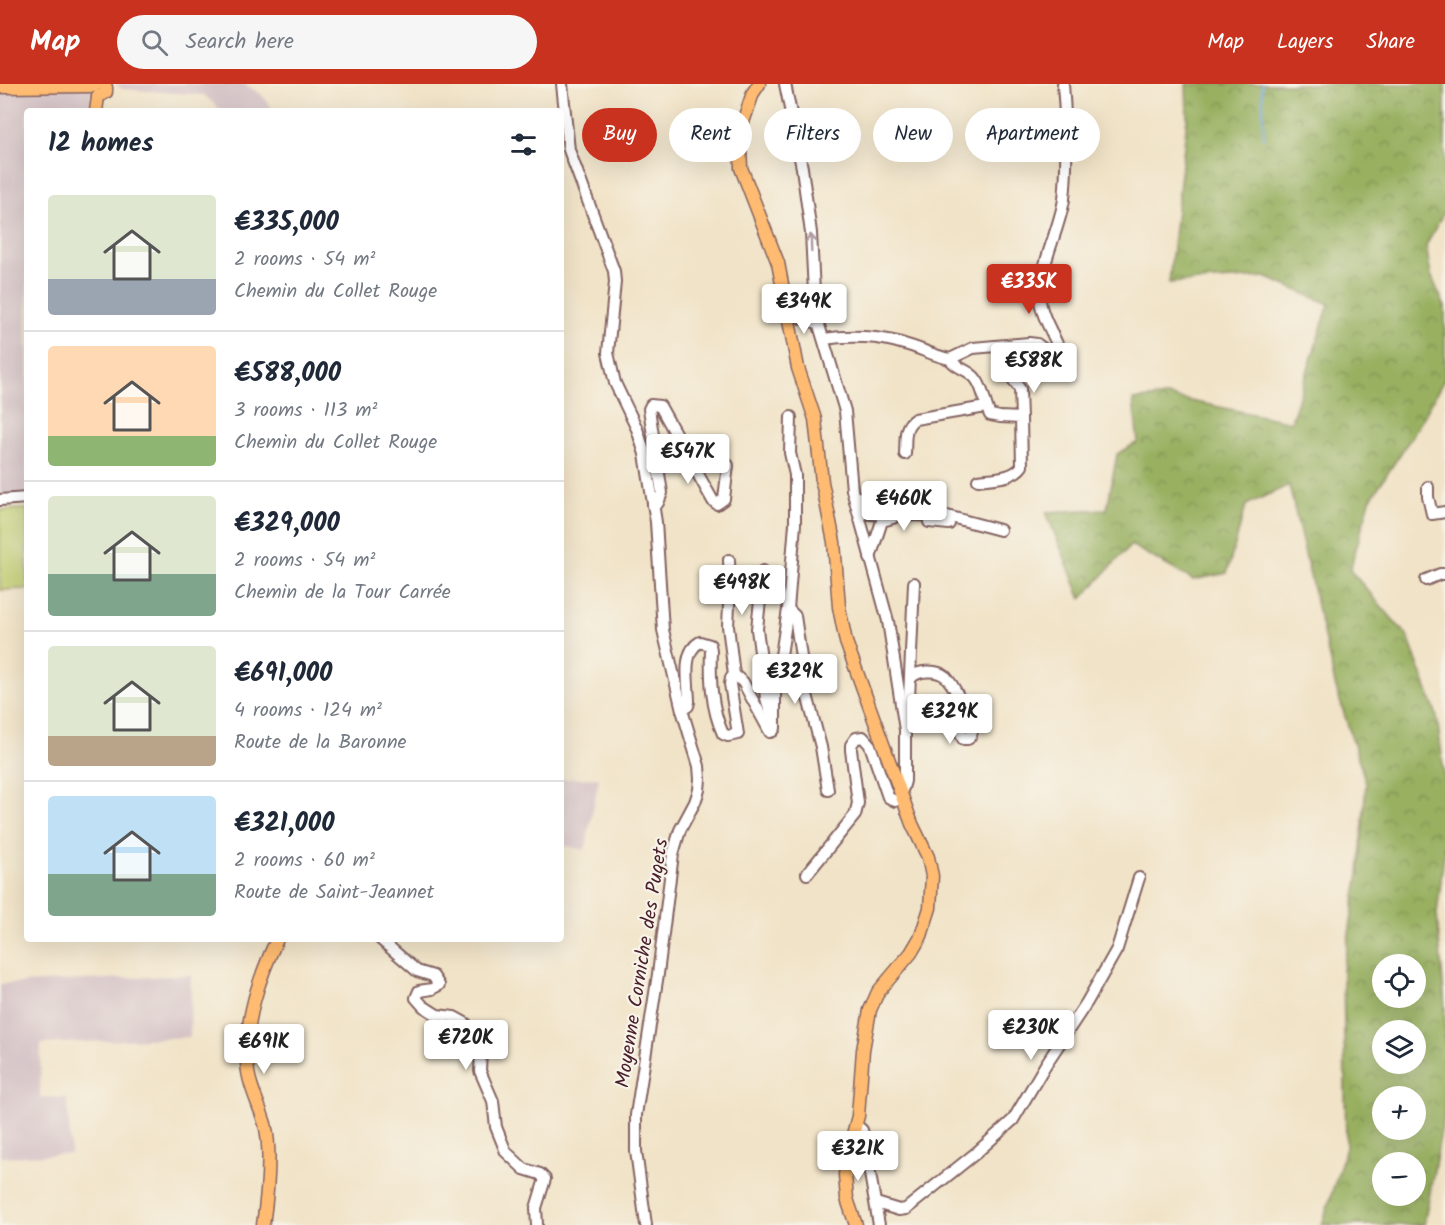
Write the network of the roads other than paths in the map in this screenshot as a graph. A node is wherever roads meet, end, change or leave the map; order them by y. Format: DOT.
graph roads {
  1 [pos="562,84"];
  2 [pos="759,84"];
  3 [pos="768,84"];
  4 [pos="785,84"];
  5 [pos="1064,84"];
  6 [pos="0,87"];
  7 [pos="97,89"];
  8 [pos="751,101"];
  9 [pos="96,108"];
  10 [pos="788,315"];
  11 [pos="818,322"];
  12 [pos="824,339"];
  13 [pos="950,359"];
  14 [pos="1014,381"];
  15 [pos="986,407"];
  16 [pos="791,417"];
  17 [pos="1021,418"];
  18 [pos="905,454"];
  19 [pos="728,465"];
  20 [pos="978,480"];
  21 [pos="1428,487"];
  22 [pos="852,490"];
  23 [pos="24,498"];
  24 [pos="0,500"];
  25 [pos="653,505"];
  26 [pos="1445,512"];
  27 [pos="949,524"];
  28 [pos="1000,530"];
  29 [pos="870,558"];
  30 [pos="729,560"];
  31 [pos="763,571"];
  32 [pos="1445,574"];
  33 [pos="1426,580"];
  34 [pos="914,583"];
  35 [pos="788,609"];
  36 [pos="734,675"];
  37 [pos="911,678"];
  38 [pos="980,702"];
  39 [pos="682,710"];
  40 [pos="902,710"];
  41 [pos="776,723"];
  42 [pos="828,790"];
  43 [pos="902,794"];
  44 [pos="807,874"];
  45 [pos="1139,878"];
  46 [pos="276,942"];
  47 [pos="383,942"];
  48 [pos="856,1125"];
  49 [pos="876,1203"];
  50 [pos="263,1225"];
  51 [pos="537,1225"];
  52 [pos="646,1225"];
  53 [pos="856,1225"];
  54 [pos="879,1225"];
  1 -- 25 [label="street, Moyenne Corniche des Pugets"];
  2 -- 8 [label="main road"];
  3 -- 8 [label="main road"];
  11 -- 4 [label="street, one-way"];
  5 -- 13 [label="street"];
  6 -- 7 [label="main road"];
  7 -- 9 [label="main road"];
  8 -- 10 [label="main road"];
  10 -- 11 [label="street"];
  10 -- 43 [label="main road"];
  11 -- 12 [label="street"];
  12 -- 13 [label="street"];
  12 -- 22 [label="street"];
  13 -- 15 [label="street"];
  14 -- 17 [label="street"];
  15 -- 17 [label="street"];
  15 -- 18 [label="street"];
  16 -- 35 [label="street"];
  17 -- 20 [label="street"];
  19 -- 25 [label="street"];
  21 -- 26 [label="street"];
  22 -- 28 [label="street"];
  22 -- 29 [label="street"];
  23 -- 24 [label="street"];
  25 -- 39 [label="street, Moyenne Corniche des Pugets"];
  27 -- 29 [label="street"];
  29 -- 40 [label="street"];
  30 -- 36 [label="street"];
  31 -- 41 [label="street"];
  32 -- 33 [label="street"];
  34 -- 37 [label="street"];
  35 -- 41 [label="street"];
  35 -- 42 [label="street"];
  36 -- 39 [label="street"];
  36 -- 41 [label="street"];
  37 -- 38 [label="street"];
  37 -- 40 [label="street"];
  39 -- 52 [label="street, Moyenne Corniche des Pugets"];
  40 -- 43 [label="street"];
  43 -- 44 [label="street"];
  43 -- 48 [label="main road"];
  45 -- 49 [label="street"];
  46 -- 50 [label="main road"];
  47 -- 51 [label="street"];
  48 -- 49 [label="street"];
  48 -- 53 [label="main road"];
  49 -- 54 [label="street"];
}
